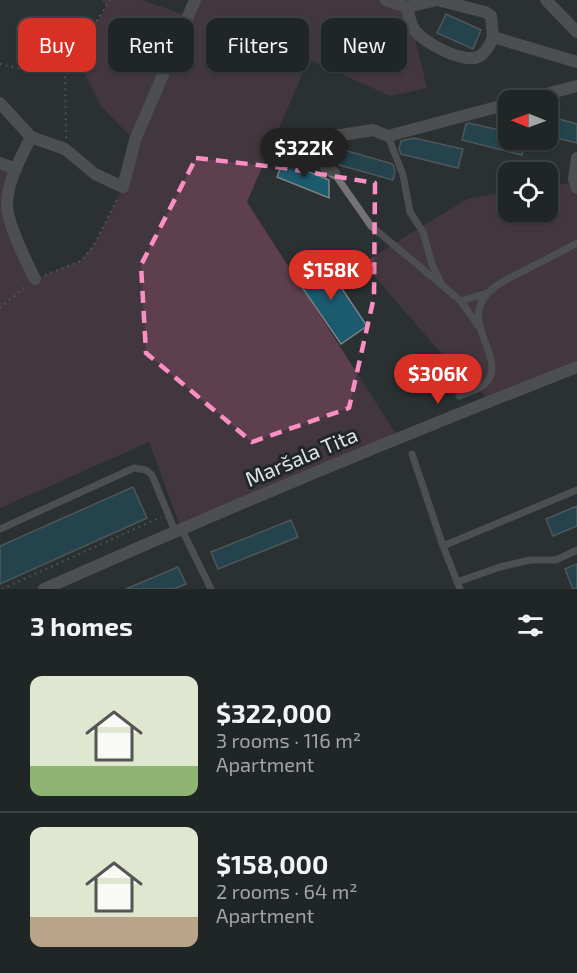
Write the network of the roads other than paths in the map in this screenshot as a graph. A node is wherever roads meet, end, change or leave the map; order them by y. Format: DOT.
graph roads {
  1 [pos="195,0"];
  2 [pos="386,0"];
  3 [pos="546,0"];
  4 [pos="407,7"];
  5 [pos="577,32"];
  6 [pos="493,37"];
  7 [pos="577,63"];
  8 [pos="577,86"];
  9 [pos="558,91"];
  10 [pos="0,103"];
  11 [pos="498,107"];
  12 [pos="388,136"];
  13 [pos="31,137"];
  14 [pos="577,158"];
  15 [pos="0,163"];
  16 [pos="16,169"];
  17 [pos="334,173"];
  18 [pos="577,188"];
  19 [pos="577,243"];
  20 [pos="34,279"];
  21 [pos="443,287"];
  22 [pos="488,293"];
  23 [pos="461,302"];
  24 [pos="480,329"];
  25 [pos="577,367"];
  26 [pos="459,396"];
  27 [pos="412,454"];
  28 [pos="577,490"];
  29 [pos="0,529"];
  30 [pos="178,529"];
  31 [pos="443,546"];
  32 [pos="577,550"];
  33 [pos="459,585"];
  34 [pos="44,589"];
  35 [pos="211,589"];
  1 -- 13 [label="street"];
  2 -- 4 [label="street"];
  3 -- 5 [label="street"];
  4 -- 6 [label="street"];
  4 -- 6 [label="street"];
  6 -- 7 [label="street"];
  8 -- 9 [label="street"];
  10 -- 13 [label="street"];
  11 -- 12 [label="street"];
  12 -- 17 [label="street"];
  12 -- 21 [label="lane"];
  13 -- 16 [label="street"];
  14 -- 18 [label="street"];
  15 -- 16 [label="street"];
  16 -- 20 [label="street"];
  17 -- 21 [label="lane"];
  19 -- 22 [label="lane"];
  21 -- 23 [label="lane"];
  22 -- 23 [label="lane"];
  22 -- 24 [label="lane"];
  23 -- 24 [label="lane"];
  24 -- 26 [label="lane"];
  25 -- 30 [label="street, Maršala Tita"];
  27 -- 31 [label="lane"];
  28 -- 31 [label="lane"];
  29 -- 30 [label="lane"];
  30 -- 34 [label="street, Maršala Tita"];
  30 -- 35 [label="lane"];
  31 -- 33 [label="lane"];
  32 -- 33 [label="lane"];
}
